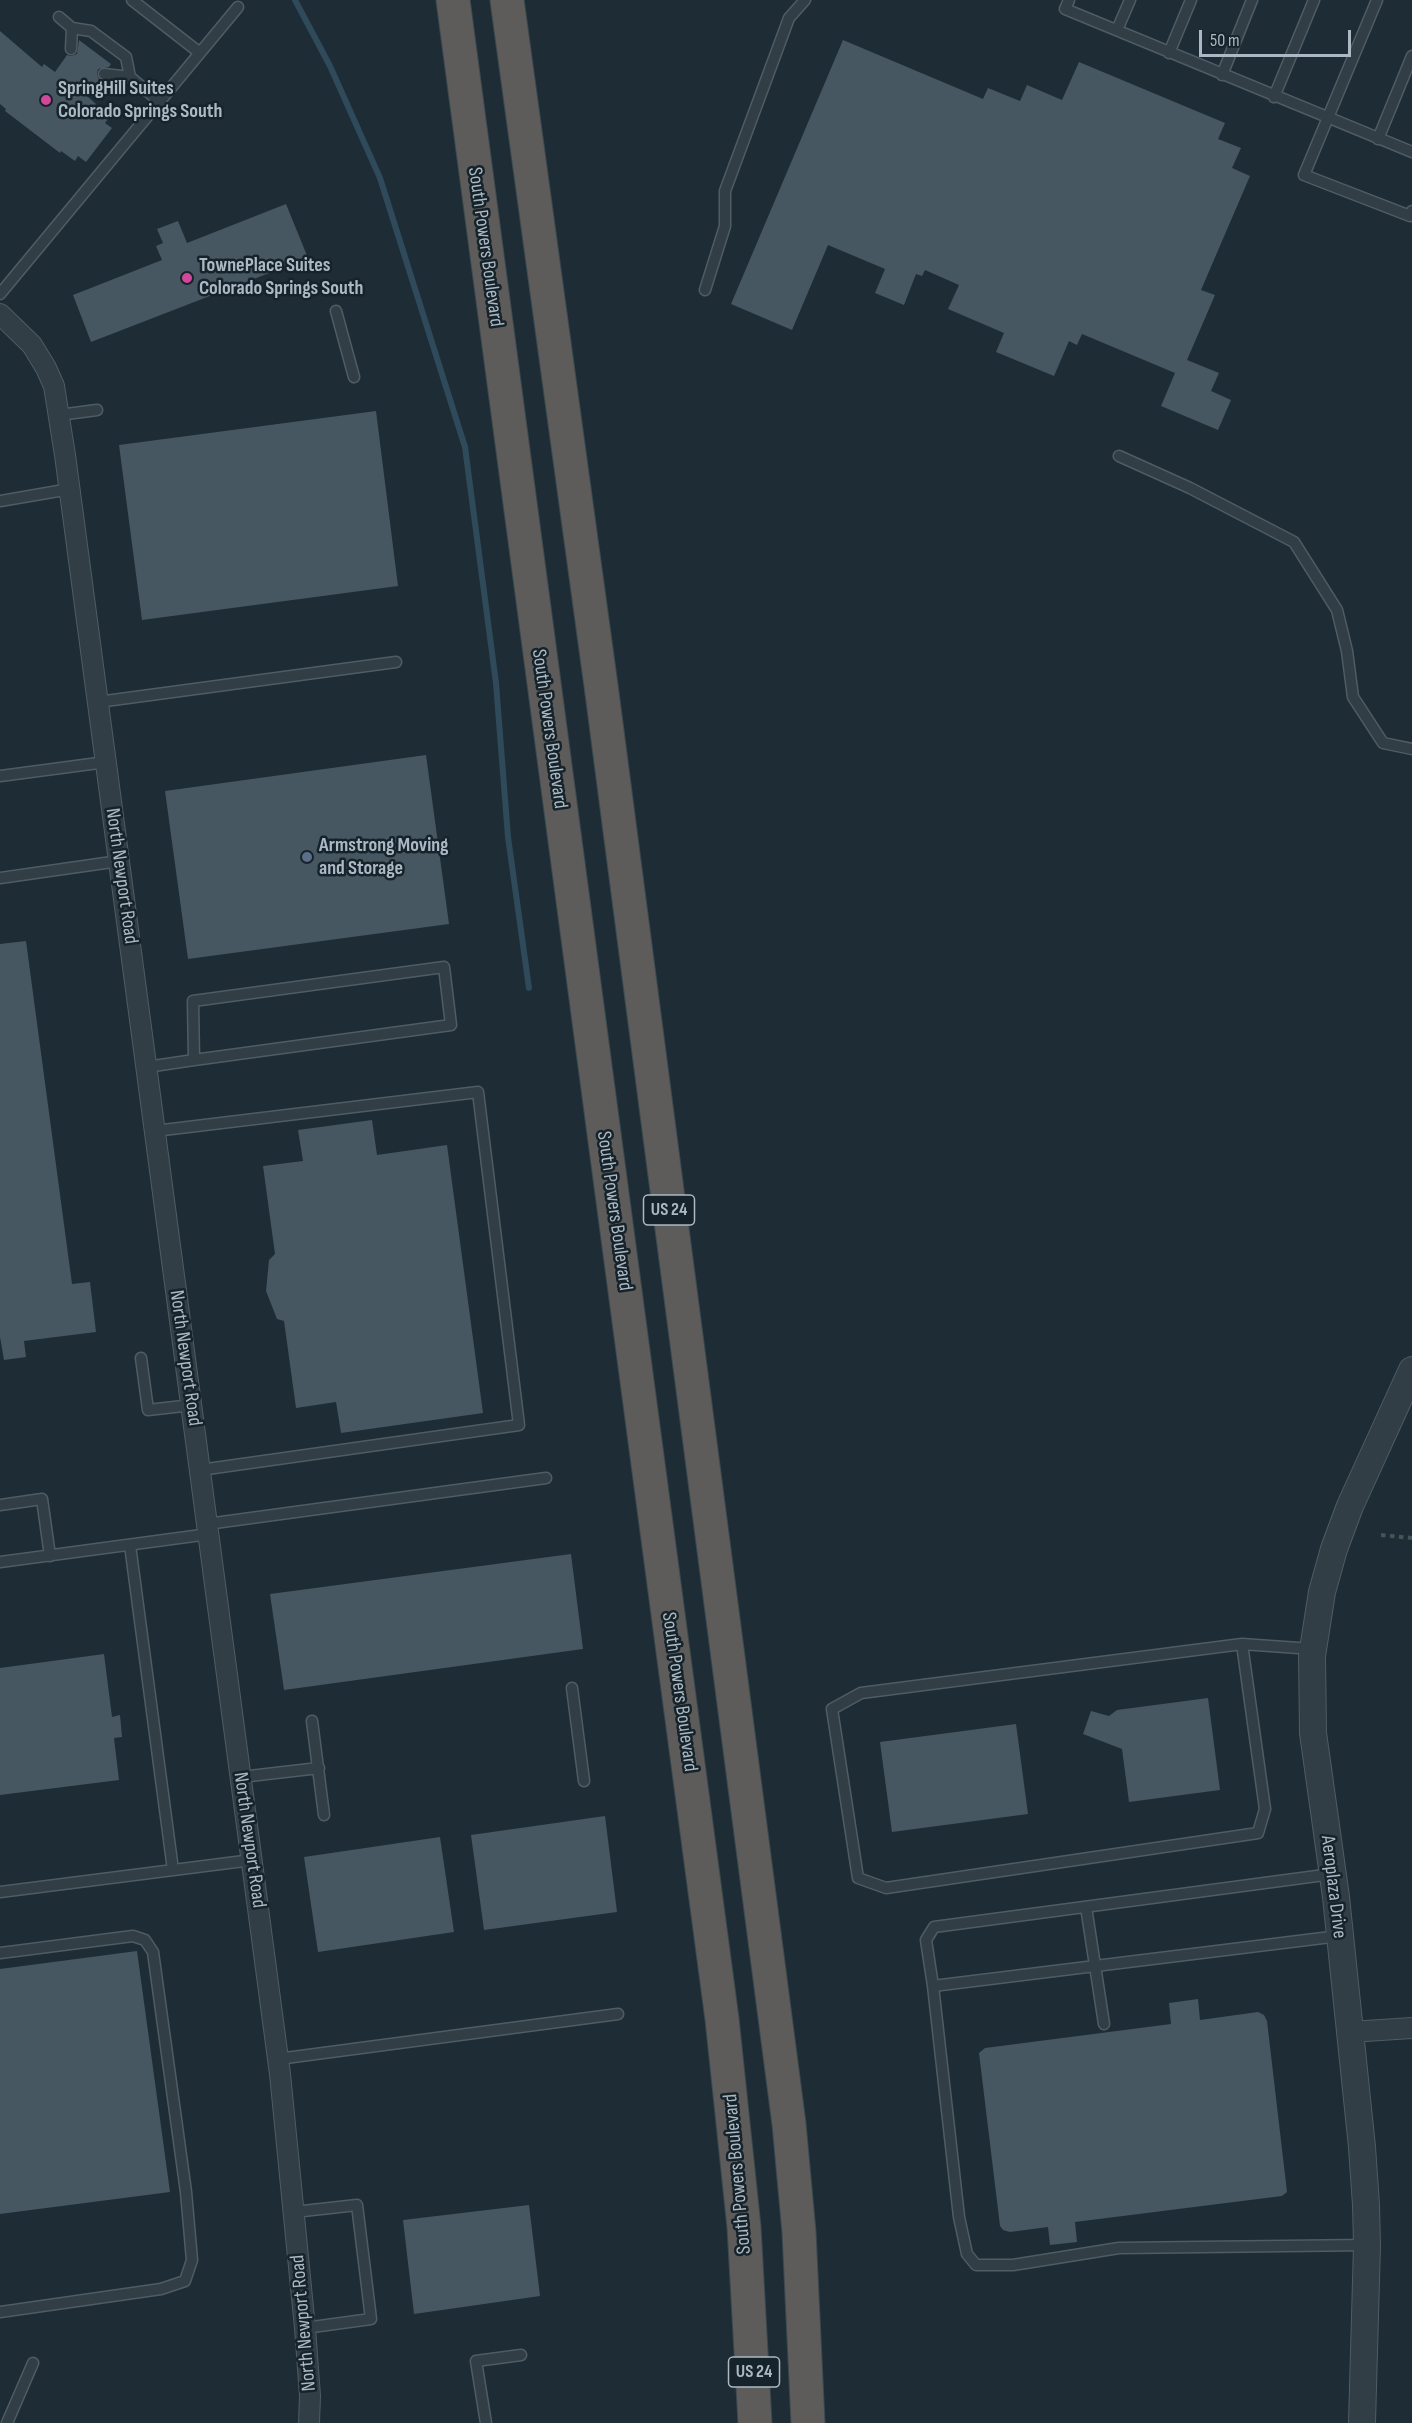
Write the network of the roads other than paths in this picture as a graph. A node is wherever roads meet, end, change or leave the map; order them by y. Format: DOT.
graph roads {
  1 [pos="132,0"];
  2 [pos="453,0"];
  3 [pos="507,0"];
  4 [pos="805,0"];
  5 [pos="1069,0"];
  6 [pos="1130,0"];
  7 [pos="1191,0"];
  8 [pos="1252,0"];
  9 [pos="1314,0"];
  10 [pos="1377,0"];
  11 [pos="238,7"];
  12 [pos="58,17"];
  13 [pos="72,28"];
  14 [pos="1117,30"];
  15 [pos="72,49"];
  16 [pos="200,52"];
  17 [pos="1169,52"];
  18 [pos="1412,56"];
  19 [pos="104,74"];
  20 [pos="1222,75"];
  21 [pos="130,77"];
  22 [pos="1274,97"];
  23 [pos="159,101"];
  24 [pos="1327,119"];
  25 [pos="1378,139"];
  26 [pos="1412,152"];
  27 [pos="1412,211"];
  28 [pos="705,290"];
  29 [pos="0,294"];
  30 [pos="336,311"];
  31 [pos="0,314"];
  32 [pos="354,377"];
  33 [pos="97,410"];
  34 [pos="59,415"];
  35 [pos="1119,456"];
  36 [pos="70,489"];
  37 [pos="0,501"];
  38 [pos="396,662"];
  39 [pos="98,702"];
  40 [pos="1412,749"];
  41 [pos="106,762"];
  42 [pos="0,776"];
  43 [pos="119,861"];
  44 [pos="0,878"];
  45 [pos="194,1060"];
  46 [pos="147,1066"];
  47 [pos="155,1131"];
  48 [pos="141,1358"];
  49 [pos="1412,1370"];
  50 [pos="192,1405"];
  51 [pos="200,1470"];
  52 [pos="546,1478"];
  53 [pos="0,1505"];
  54 [pos="208,1529"];
  55 [pos="130,1545"];
  56 [pos="50,1556"];
  57 [pos="0,1562"];
  58 [pos="1242,1644"];
  59 [pos="1313,1649"];
  60 [pos="572,1688"];
  61 [pos="312,1721"];
  62 [pos="319,1768"];
  63 [pos="241,1777"];
  64 [pos="584,1781"];
  65 [pos="324,1815"];
  66 [pos="252,1860"];
  67 [pos="173,1870"];
  68 [pos="1332,1874"];
  69 [pos="0,1892"];
  70 [pos="1086,1906"];
  71 [pos="1340,1936"];
  72 [pos="0,1953"];
  73 [pos="1095,1966"];
  74 [pos="933,1986"];
  75 [pos="618,2014"];
  76 [pos="1104,2024"];
  77 [pos="1412,2028"];
  78 [pos="1350,2032"];
  79 [pos="278,2059"];
  80 [pos="294,2212"];
  81 [pos="1367,2245"];
  82 [pos="0,2312"];
  83 [pos="305,2328"];
  84 [pos="521,2355"];
  85 [pos="33,2363"];
  86 [pos="7,2423"];
  87 [pos="309,2423"];
  88 [pos="486,2423"];
  89 [pos="755,2423"];
  90 [pos="808,2423"];
  91 [pos="1362,2423"];
  1 -- 16 [label="lane"];
  2 -- 89 [label="highway, South Powers Boulevard / US 24"];
  3 -- 90 [label="highway, US 24"];
  4 -- 28 [label="lane"];
  5 -- 14 [label="lane"];
  6 -- 14 [label="lane"];
  7 -- 17 [label="lane"];
  8 -- 20 [label="lane"];
  9 -- 22 [label="lane"];
  10 -- 24 [label="lane"];
  11 -- 16 [label="lane"];
  12 -- 13 [label="lane"];
  13 -- 15 [label="lane"];
  13 -- 21 [label="lane"];
  14 -- 17 [label="lane"];
  16 -- 23 [label="lane"];
  17 -- 20 [label="lane"];
  18 -- 25 [label="lane"];
  19 -- 21 [label="lane"];
  20 -- 22 [label="lane"];
  21 -- 23 [label="lane"];
  22 -- 24 [label="lane"];
  23 -- 29 [label="lane"];
  24 -- 25 [label="lane"];
  24 -- 27 [label="lane"];
  25 -- 26 [label="lane"];
  30 -- 32 [label="lane"];
  31 -- 34 [label="street, North Newport Road"];
  33 -- 34 [label="lane"];
  34 -- 36 [label="street, North Newport Road"];
  35 -- 40 [label="lane"];
  36 -- 37 [label="lane"];
  36 -- 39 [label="street, North Newport Road"];
  38 -- 39 [label="lane"];
  39 -- 41 [label="street, North Newport Road"];
  41 -- 42 [label="lane"];
  41 -- 43 [label="street, North Newport Road"];
  43 -- 44 [label="lane"];
  43 -- 46 [label="street, North Newport Road"];
  45 -- 45 [label="lane"];
  45 -- 46 [label="lane"];
  46 -- 47 [label="street, North Newport Road"];
  47 -- 50 [label="street, North Newport Road"];
  47 -- 51 [label="lane"];
  48 -- 50 [label="lane"];
  49 -- 59 [label="street, Aeroplaza Drive"];
  50 -- 51 [label="street, North Newport Road"];
  51 -- 54 [label="street, North Newport Road"];
  52 -- 54 [label="lane"];
  53 -- 56 [label="lane"];
  54 -- 55 [label="lane"];
  54 -- 63 [label="street, North Newport Road"];
  55 -- 56 [label="lane"];
  55 -- 67 [label="lane"];
  56 -- 57 [label="lane"];
  58 -- 58 [label="lane"];
  58 -- 59 [label="lane"];
  59 -- 68 [label="street, Aeroplaza Drive"];
  60 -- 64 [label="lane"];
  61 -- 62 [label="lane"];
  62 -- 63 [label="lane"];
  62 -- 65 [label="lane"];
  63 -- 66 [label="street, North Newport Road"];
  66 -- 67 [label="lane"];
  66 -- 79 [label="street, North Newport Road"];
  67 -- 69 [label="lane"];
  68 -- 70 [label="lane"];
  68 -- 71 [label="street, Aeroplaza Drive"];
  70 -- 73 [label="lane"];
  70 -- 74 [label="lane"];
  71 -- 73 [label="lane"];
  71 -- 78 [label="street, Aeroplaza Drive"];
  72 -- 82 [label="lane"];
  73 -- 74 [label="lane"];
  73 -- 76 [label="lane"];
  74 -- 81 [label="lane"];
  75 -- 79 [label="lane"];
  77 -- 78 [label="street"];
  78 -- 81 [label="street, Aeroplaza Drive"];
  79 -- 80 [label="street, North Newport Road"];
  80 -- 83 [label="street, North Newport Road"];
  80 -- 83 [label="lane"];
  81 -- 91 [label="street, Aeroplaza Drive"];
  83 -- 87 [label="street, North Newport Road"];
  84 -- 88 [label="lane"];
  85 -- 86 [label="lane"];
}
